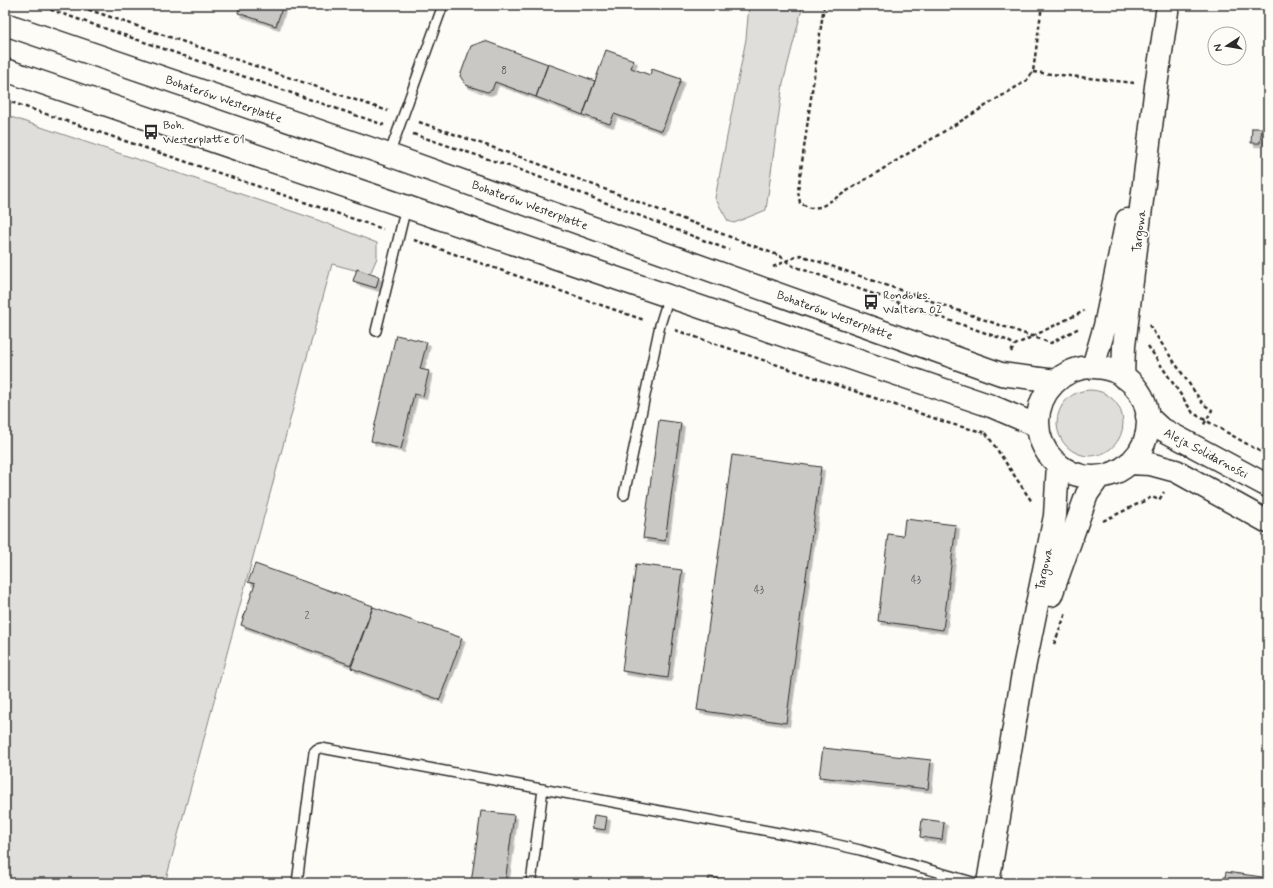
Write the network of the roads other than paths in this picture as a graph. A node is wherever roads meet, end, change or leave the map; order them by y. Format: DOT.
graph roads {
  1 [pos="443,5"];
  2 [pos="1168,5"];
  3 [pos="5,24"];
  4 [pos="5,70"];
  5 [pos="1156,86"];
  6 [pos="389,155"];
  7 [pos="406,207"];
  8 [pos="669,296"];
  9 [pos="376,331"];
  10 [pos="1093,367"];
  11 [pos="1123,377"];
  12 [pos="1056,381"];
  13 [pos="1147,416"];
  14 [pos="1038,426"];
  15 [pos="1129,463"];
  16 [pos="1058,464"];
  17 [pos="1099,476"];
  18 [pos="1258,476"];
  19 [pos="1268,486"];
  20 [pos="624,495"];
  21 [pos="1268,522"];
  22 [pos="1023,673"];
  23 [pos="543,789"];
  24 [pos="297,883"];
  25 [pos="531,883"];
  26 [pos="976,883"];
  27 [pos="988,883"];
  1 -- 6 [label="lane"];
  2 -- 5 [label="main road, Targowa"];
  3 -- 6 [label="main road, Bohaterów Westerplatte"];
  4 -- 7 [label="main road"];
  5 -- 10 [label="main road, Targowa"];
  5 -- 11 [label="main road, Targowa"];
  6 -- 12 [label="main road, Bohaterów Westerplatte"];
  7 -- 8 [label="main road"];
  7 -- 9 [label="lane"];
  8 -- 14 [label="main road"];
  8 -- 20 [label="lane"];
  10 -- 11 [label="main road"];
  10 -- 12 [label="main road"];
  11 -- 13 [label="main road"];
  12 -- 14 [label="main road"];
  13 -- 15 [label="main road"];
  13 -- 18 [label="main road, Aleja Solidarności"];
  14 -- 16 [label="main road"];
  15 -- 17 [label="main road"];
  15 -- 21 [label="main road"];
  16 -- 17 [label="main road"];
  16 -- 22 [label="main road, Targowa"];
  17 -- 22 [label="main road, Targowa"];
  18 -- 19 [label="main road, Aleja Solidarności"];
  22 -- 27 [label="main road, Targowa"];
  23 -- 24 [label="lane"];
  23 -- 25 [label="lane"];
  23 -- 26 [label="lane"];
}
